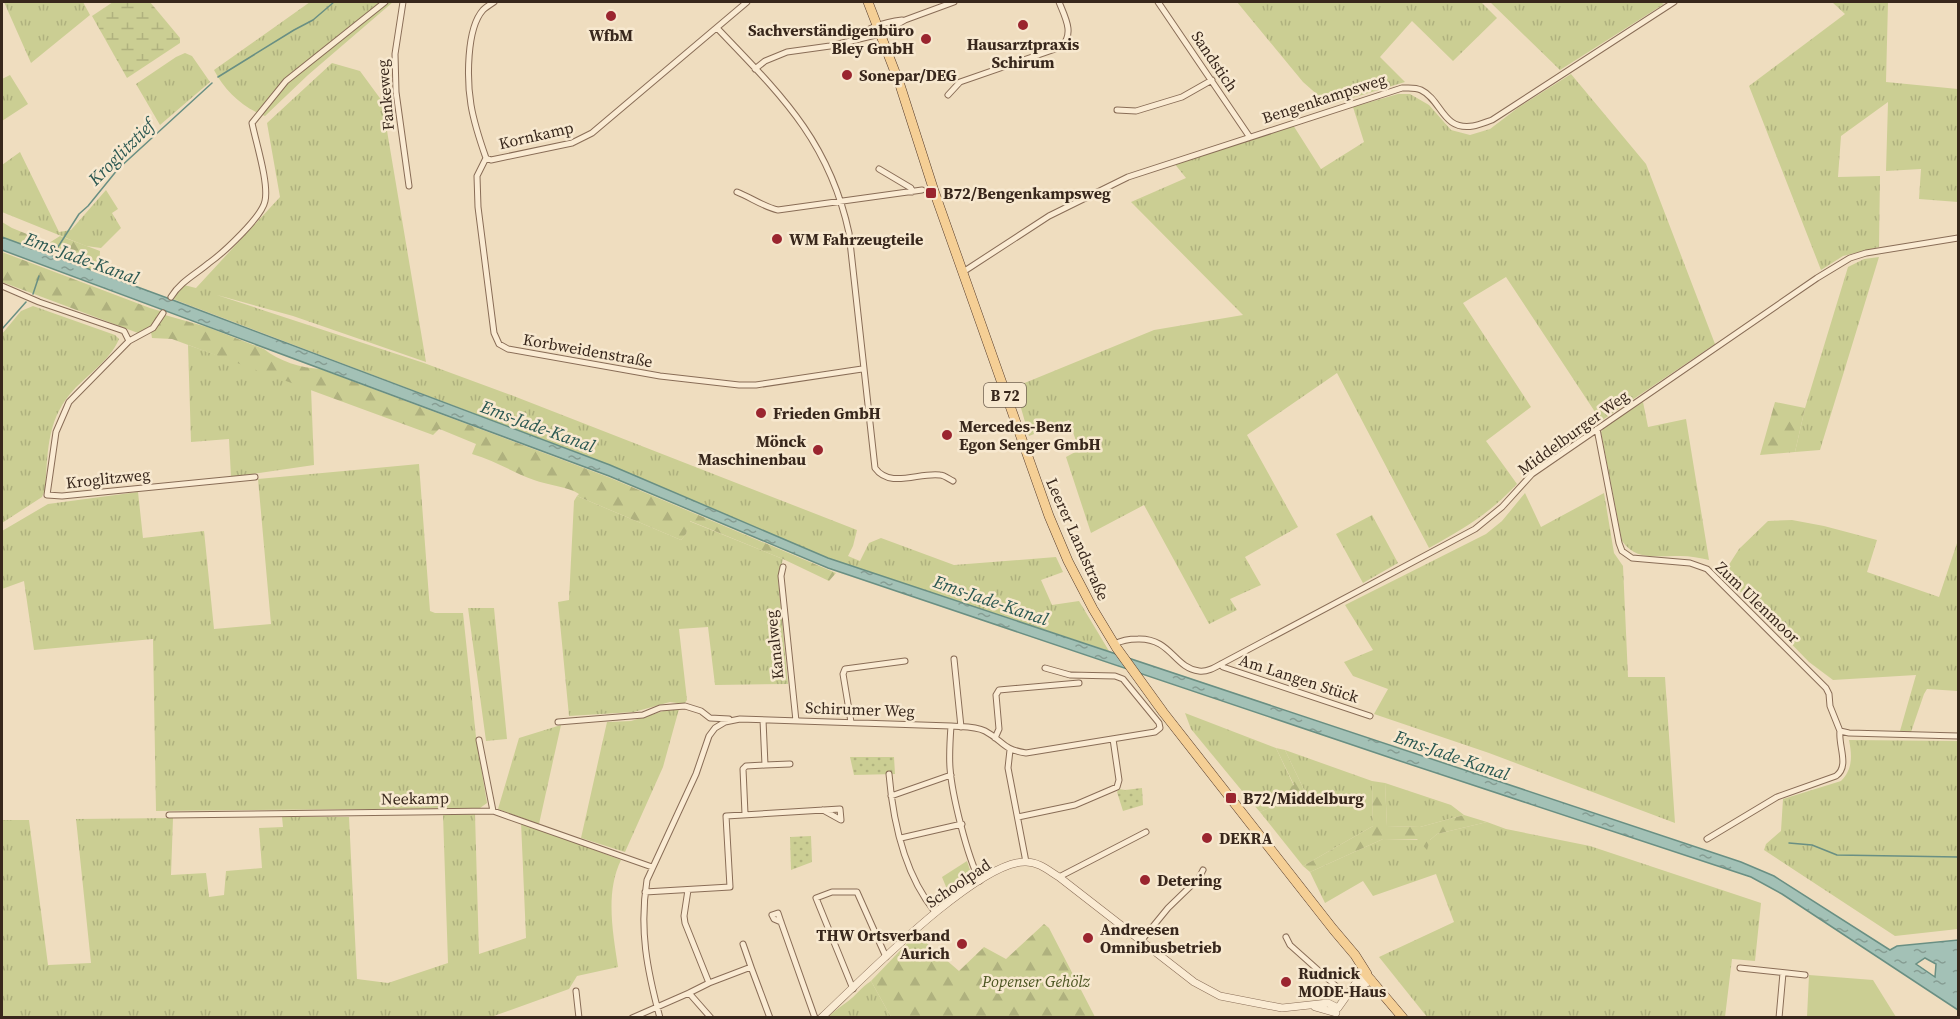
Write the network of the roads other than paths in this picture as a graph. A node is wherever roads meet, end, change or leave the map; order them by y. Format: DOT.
graph roads {
  1 [pos="385,2"];
  2 [pos="403,2"];
  3 [pos="494,2"];
  4 [pos="747,2"];
  5 [pos="868,2"];
  6 [pos="954,2"];
  7 [pos="1059,2"];
  8 [pos="1158,2"];
  9 [pos="1674,2"];
  10 [pos="717,28"];
  11 [pos="878,30"];
  12 [pos="755,69"];
  13 [pos="1212,80"];
  14 [pos="948,94"];
  15 [pos="1117,110"];
  16 [pos="1249,136"];
  17 [pos="486,158"];
  18 [pos="879,168"];
  19 [pos="409,186"];
  20 [pos="922,190"];
  21 [pos="737,192"];
  22 [pos="912,192"];
  23 [pos="842,202"];
  24 [pos="1959,238"];
  25 [pos="963,272"];
  26 [pos="2,286"];
  27 [pos="171,297"];
  28 [pos="163,313"];
  29 [pos="129,341"];
  30 [pos="862,369"];
  31 [pos="1597,429"];
  32 [pos="255,477"];
  33 [pos="952,481"];
  34 [pos="783,567"];
  35 [pos="1116,646"];
  36 [pos="954,659"];
  37 [pos="905,661"];
  38 [pos="1221,664"];
  39 [pos="1045,668"];
  40 [pos="1079,683"];
  41 [pos="1370,716"];
  42 [pos="710,718"];
  43 [pos="740,719"];
  44 [pos="763,720"];
  45 [pos="796,721"];
  46 [pos="558,722"];
  47 [pos="851,722"];
  48 [pos="951,726"];
  49 [pos="961,727"];
  50 [pos="1840,731"];
  51 [pos="709,736"];
  52 [pos="1959,736"];
  53 [pos="995,738"];
  54 [pos="1113,739"];
  55 [pos="479,740"];
  56 [pos="1010,750"];
  57 [pos="789,764"];
  58 [pos="765,765"];
  59 [pos="889,774"];
  60 [pos="951,775"];
  61 [pos="891,796"];
  62 [pos="823,810"];
  63 [pos="493,811"];
  64 [pos="745,814"];
  65 [pos="169,815"];
  66 [pos="1018,817"];
  67 [pos="962,824"];
  68 [pos="1146,832"];
  69 [pos="901,838"];
  70 [pos="1707,839"];
  71 [pos="1026,862"];
  72 [pos="652,867"];
  73 [pos="1203,870"];
  74 [pos="1059,877"];
  75 [pos="980,880"];
  76 [pos="688,890"];
  77 [pos="645,892"];
  78 [pos="935,912"];
  79 [pos="781,922"];
  80 [pos="1286,937"];
  81 [pos="1141,941"];
  82 [pos="743,944"];
  83 [pos="886,957"];
  84 [pos="751,967"];
  85 [pos="1740,968"];
  86 [pos="1783,973"];
  87 [pos="1805,975"];
  88 [pos="1370,977"];
  89 [pos="709,983"];
  90 [pos="852,989"];
  91 [pos="576,991"];
  92 [pos="689,993"];
  93 [pos="1348,994"];
  94 [pos="657,1006"];
  95 [pos="1336,1013"];
  96 [pos="579,1017"];
  97 [pos="632,1017"];
  98 [pos="660,1017"];
  99 [pos="711,1017"];
  100 [pos="770,1017"];
  101 [pos="816,1017"];
  102 [pos="821,1017"];
  103 [pos="1402,1017"];
  104 [pos="1779,1017"];
  1 -- 27 [label="street"];
  2 -- 19 [label="street, Fankeweg"];
  3 -- 17 [label="street, Kornkamp"];
  4 -- 10 [label="street, Kornkamp"];
  5 -- 11 [label="main road, Leerer Landstraße / B 72"];
  6 -- 11 [label="street"];
  7 -- 14 [label="street"];
  8 -- 13 [label="street, Sandstich"];
  9 -- 16 [label="street, Bengenkampsweg"];
  10 -- 12 [label="street"];
  10 -- 17 [label="street, Kornkamp"];
  11 -- 12 [label="street"];
  11 -- 25 [label="main road, Leerer Landstraße / B 72"];
  12 -- 23 [label="street"];
  13 -- 15 [label="street"];
  13 -- 16 [label="street, Sandstich"];
  16 -- 25 [label="street, Bengenkampsweg"];
  17 -- 30 [label="street, Korbweidenstraße"];
  18 -- 22 [label="street"];
  20 -- 22 [label="street"];
  21 -- 23 [label="street"];
  22 -- 23 [label="street"];
  23 -- 30 [label="street"];
  24 -- 31 [label="street, Middelburger Weg"];
  25 -- 35 [label="main road, Leerer Landstraße / B 72"];
  26 -- 29 [label="street"];
  28 -- 29 [label="street, Kroglitzweg"];
  29 -- 32 [label="street, Kroglitzweg"];
  30 -- 33 [label="street"];
  31 -- 38 [label="street, Middelburger Weg"];
  31 -- 50 [label="street, Zum Ulenmoor"];
  34 -- 45 [label="street, Kanalweg"];
  35 -- 38 [label="street, Middelburger Weg"];
  35 -- 88 [label="main road, Leerer Landstraße / B 72"];
  36 -- 49 [label="street"];
  37 -- 47 [label="street"];
  38 -- 41 [label="street, Am Langen Stück"];
  39 -- 54 [label="street"];
  40 -- 53 [label="street"];
  42 -- 43 [label="street"];
  42 -- 46 [label="street"];
  42 -- 51 [label="street"];
  43 -- 44 [label="street, Schirumer Weg"];
  43 -- 51 [label="street, Schirumer Weg"];
  44 -- 45 [label="street, Schirumer Weg"];
  44 -- 58 [label="street"];
  45 -- 47 [label="street, Schirumer Weg"];
  47 -- 48 [label="street, Schirumer Weg"];
  48 -- 49 [label="street, Schirumer Weg"];
  48 -- 60 [label="street"];
  49 -- 53 [label="street, Schirumer Weg"];
  50 -- 52 [label="street"];
  50 -- 70 [label="street"];
  51 -- 72 [label="street"];
  53 -- 56 [label="street, Schirumer Weg"];
  54 -- 56 [label="street"];
  54 -- 66 [label="street"];
  55 -- 63 [label="street"];
  56 -- 66 [label="street"];
  57 -- 58 [label="street"];
  58 -- 64 [label="street"];
  59 -- 61 [label="street"];
  60 -- 61 [label="street"];
  60 -- 67 [label="street"];
  61 -- 69 [label="street"];
  62 -- 64 [label="street"];
  63 -- 65 [label="street, Neekamp"];
  63 -- 72 [label="street, Neekamp"];
  64 -- 76 [label="street"];
  66 -- 71 [label="street"];
  67 -- 69 [label="street"];
  67 -- 75 [label="street"];
  68 -- 74 [label="street"];
  69 -- 78 [label="street"];
  71 -- 74 [label="street, Schoolpad"];
  71 -- 75 [label="street, Schoolpad"];
  72 -- 77 [label="street"];
  73 -- 81 [label="street"];
  74 -- 81 [label="street"];
  75 -- 78 [label="street, Schoolpad"];
  76 -- 77 [label="street"];
  76 -- 89 [label="street"];
  77 -- 94 [label="street"];
  78 -- 83 [label="street, Schoolpad"];
  79 -- 101 [label="street"];
  80 -- 93 [label="street"];
  81 -- 95 [label="street"];
  82 -- 84 [label="street"];
  83 -- 90 [label="street, Schoolpad"];
  83 -- 90 [label="street"];
  84 -- 89 [label="street"];
  84 -- 100 [label="street"];
  85 -- 86 [label="street"];
  86 -- 87 [label="street"];
  86 -- 104 [label="street"];
  88 -- 93 [label="street"];
  88 -- 103 [label="main road, Leerer Landstraße / B 72"];
  89 -- 92 [label="street"];
  90 -- 102 [label="street, Schoolpad"];
  91 -- 96 [label="street"];
  92 -- 94 [label="street"];
  92 -- 99 [label="street"];
  93 -- 95 [label="street"];
  94 -- 97 [label="street"];
  94 -- 98 [label="street"];
}
